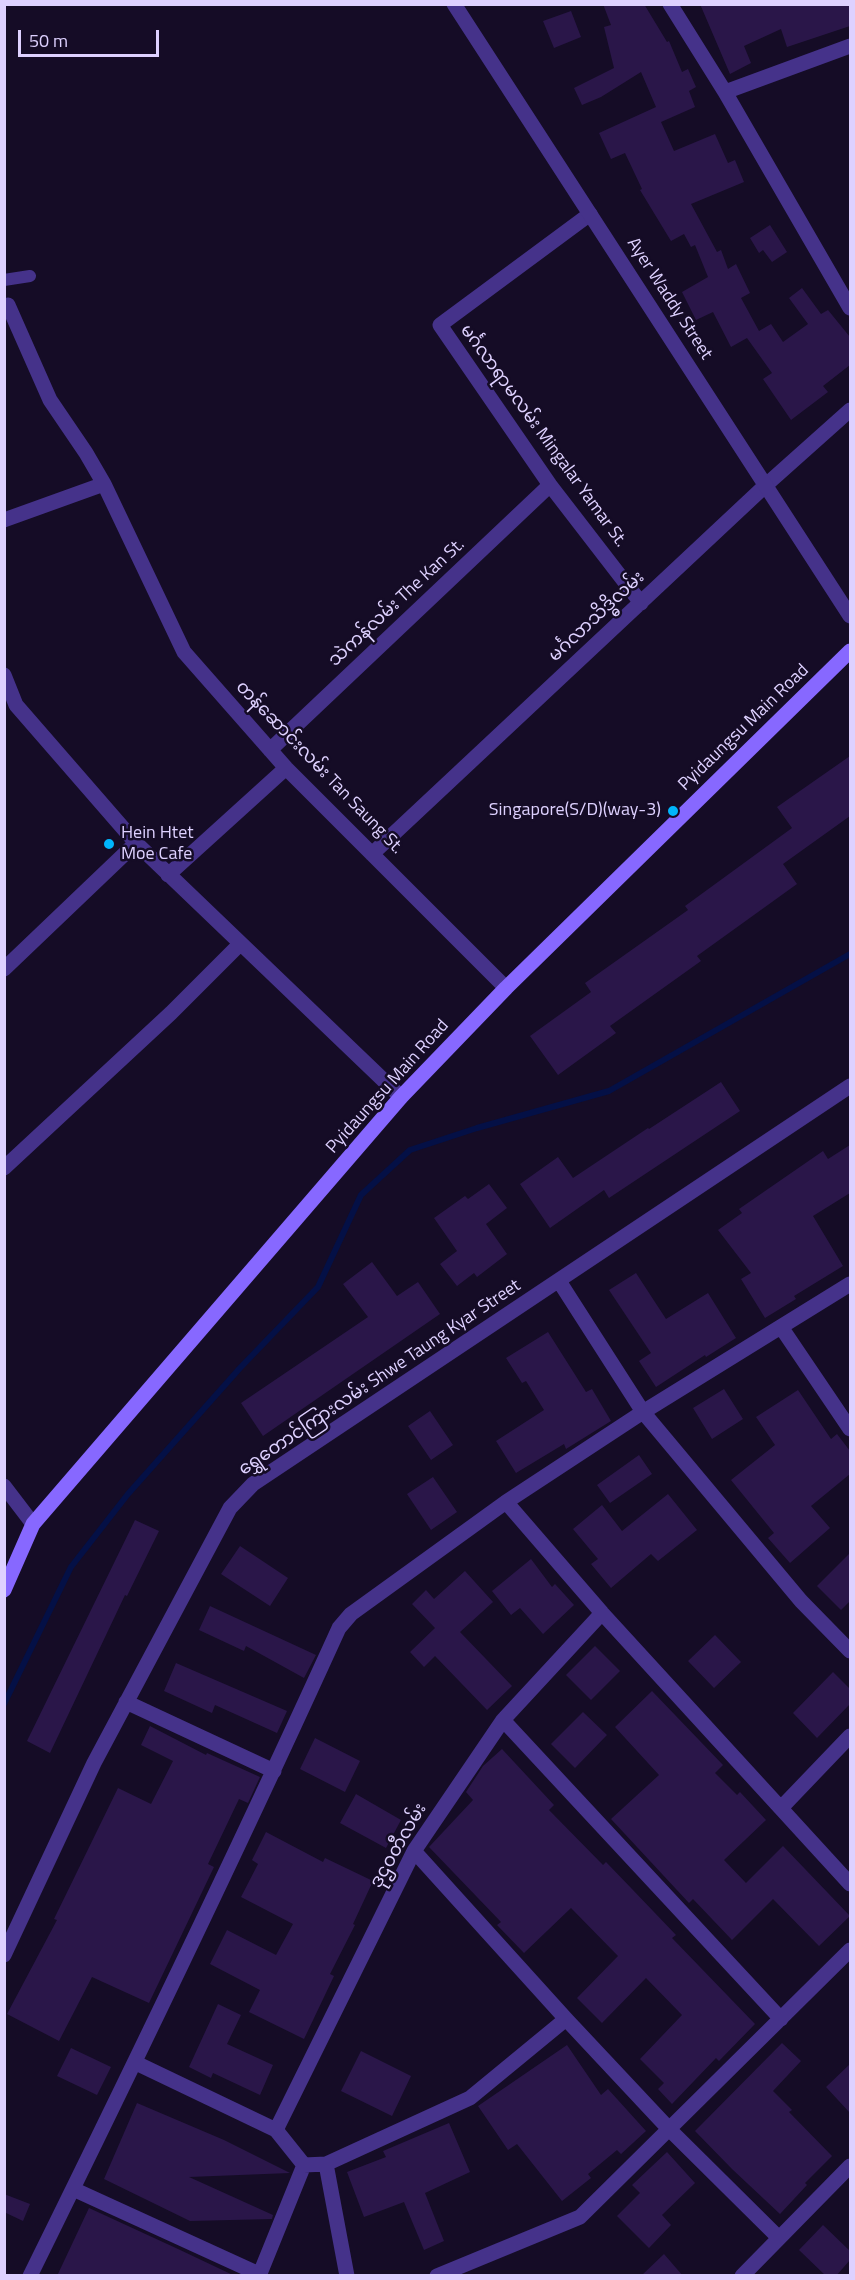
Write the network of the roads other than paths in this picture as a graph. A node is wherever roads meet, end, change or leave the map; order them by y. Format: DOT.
graph roads {
  1 [pos="454,4"];
  2 [pos="670,4"];
  3 [pos="850,46"];
  4 [pos="725,92"];
  5 [pos="590,214"];
  6 [pos="30,276"];
  7 [pos="4,279"];
  8 [pos="8,305"];
  9 [pos="850,308"];
  10 [pos="850,410"];
  11 [pos="104,484"];
  12 [pos="550,485"];
  13 [pos="766,485"];
  14 [pos="4,520"];
  15 [pos="641,603"];
  16 [pos="850,616"];
  17 [pos="850,651"];
  18 [pos="4,675"];
  19 [pos="270,750"];
  20 [pos="286,768"];
  21 [pos="136,843"];
  22 [pos="372,854"];
  23 [pos="168,875"];
  24 [pos="240,944"];
  25 [pos="5,966"];
  26 [pos="506,988"];
  27 [pos="850,1086"];
  28 [pos="401,1097"];
  29 [pos="4,1168"];
  30 [pos="559,1281"];
  31 [pos="850,1284"];
  32 [pos="781,1327"];
  33 [pos="643,1412"];
  34 [pos="850,1429"];
  35 [pos="4,1486"];
  36 [pos="506,1502"];
  37 [pos="33,1524"];
  38 [pos="4,1590"];
  39 [pos="602,1613"];
  40 [pos="850,1652"];
  41 [pos="126,1702"];
  42 [pos="503,1720"];
  43 [pos="850,1736"];
  44 [pos="274,1771"];
  45 [pos="781,1808"];
  46 [pos="414,1851"];
  47 [pos="850,1884"];
  48 [pos="850,1950"];
  49 [pos="4,1955"];
  50 [pos="566,2019"];
  51 [pos="781,2019"];
  52 [pos="136,2063"];
  53 [pos="276,2130"];
  54 [pos="670,2130"];
  55 [pos="304,2164"];
  56 [pos="326,2164"];
  57 [pos="850,2166"];
  58 [pos="73,2189"];
  59 [pos="779,2238"];
  60 [pos="259,2275"];
  61 [pos="30,2276"];
  62 [pos="347,2276"];
  63 [pos="437,2276"];
  64 [pos="742,2276"];
  1 -- 5 [label="street, Ayer Waddy Street"];
  2 -- 4 [label="street"];
  3 -- 4 [label="street"];
  4 -- 9 [label="street"];
  5 -- 12 [label="street, မင်္ဂလာရာမလမ်း Mingalar Yamar St."];
  5 -- 13 [label="street, Ayer Waddy Street"];
  6 -- 7 [label="lane"];
  8 -- 11 [label="street, တန်ဆောင်းလမ်း Tan Saung St."];
  10 -- 13 [label="street, မင်္ဂလာသိဒ္ဓိလမ်း"];
  11 -- 14 [label="street"];
  11 -- 19 [label="street, တန်ဆောင်းလမ်း Tan Saung St."];
  12 -- 15 [label="street, မင်္ဂလာရာမလမ်း Mingalar Yamar St."];
  12 -- 19 [label="street, သဲကန်လမ်း The Kan St."];
  13 -- 15 [label="street, မင်္ဂလာသိဒ္ဓိလမ်း"];
  13 -- 16 [label="street, Ayer Waddy Street"];
  15 -- 22 [label="street, မင်္ဂလာသိဒ္ဓိလမ်း"];
  17 -- 26 [label="main road, Pyidaungsu Main Road"];
  18 -- 21 [label="street"];
  19 -- 20 [label="street, တန်ဆောင်းလမ်း Tan Saung St."];
  20 -- 22 [label="street, တန်ဆောင်းလမ်း Tan Saung St."];
  20 -- 23 [label="street"];
  21 -- 23 [label="street"];
  21 -- 25 [label="street"];
  22 -- 26 [label="street, တန်ဆောင်းလမ်း Tan Saung St."];
  23 -- 24 [label="street"];
  24 -- 28 [label="street"];
  24 -- 29 [label="street"];
  26 -- 28 [label="main road, Pyidaungsu Main Road"];
  27 -- 30 [label="street, ရွှေတောင်ကြားလမ်း Shwe Taung Kyar Street"];
  28 -- 37 [label="main road, Pyidaungsu Main Road"];
  30 -- 33 [label="street"];
  30 -- 41 [label="street, ရွှေတောင်ကြားလမ်း Shwe Taung Kyar Street"];
  31 -- 32 [label="street"];
  32 -- 33 [label="street"];
  32 -- 34 [label="street"];
  33 -- 36 [label="street"];
  33 -- 40 [label="street"];
  35 -- 37 [label="street"];
  36 -- 39 [label="street"];
  36 -- 44 [label="street"];
  37 -- 38 [label="main road, Pyidaungsu Main Road"];
  39 -- 42 [label="street, ဒုဌဝတီလမ်း"];
  39 -- 45 [label="street"];
  41 -- 44 [label="street"];
  41 -- 49 [label="street, ရွှေတောင်ကြားလမ်း Shwe Taung Kyar Street"];
  42 -- 46 [label="street, ဒုဌဝတီလမ်း"];
  42 -- 51 [label="street"];
  43 -- 45 [label="street"];
  44 -- 52 [label="street"];
  45 -- 47 [label="street"];
  46 -- 50 [label="street"];
  46 -- 53 [label="street, ဒုဌဝတီလမ်း"];
  48 -- 51 [label="street"];
  50 -- 54 [label="street"];
  50 -- 56 [label="street"];
  51 -- 54 [label="street"];
  52 -- 53 [label="street"];
  52 -- 58 [label="street"];
  53 -- 55 [label="street"];
  54 -- 59 [label="street"];
  54 -- 63 [label="street"];
  55 -- 56 [label="street"];
  55 -- 60 [label="street"];
  56 -- 62 [label="street"];
  57 -- 59 [label="street"];
  58 -- 60 [label="street"];
  58 -- 61 [label="street"];
  59 -- 64 [label="street"];
}
